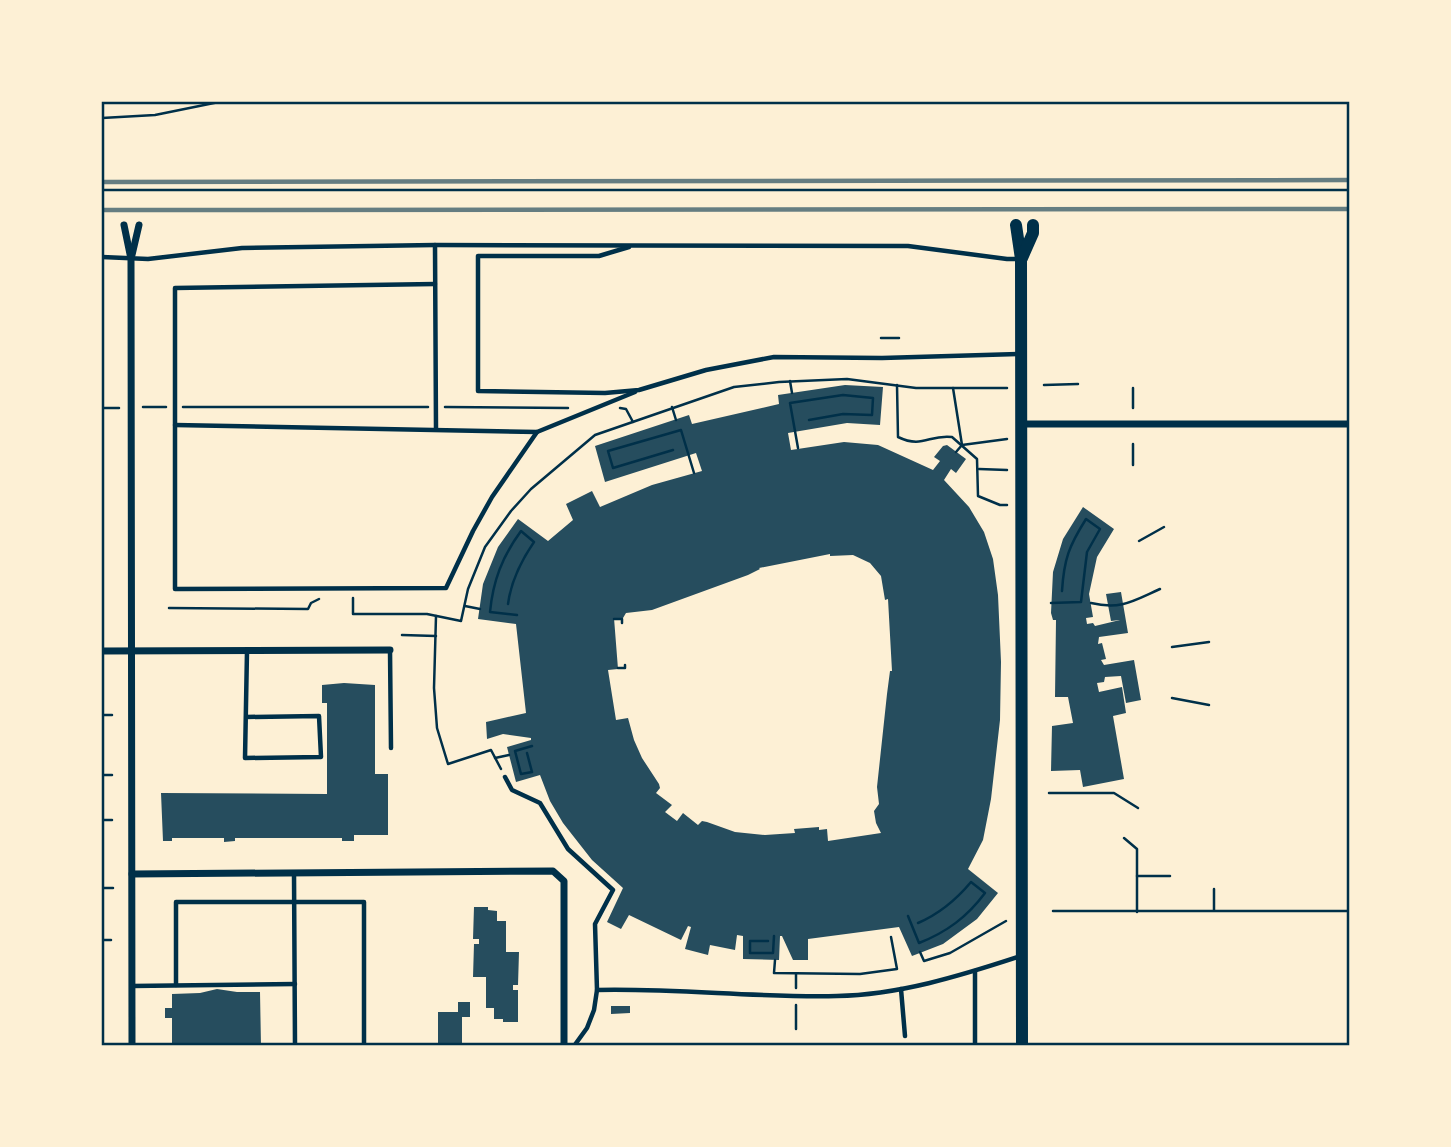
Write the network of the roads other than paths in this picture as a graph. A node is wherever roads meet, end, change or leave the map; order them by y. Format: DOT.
graph roads {
  1 [pos="124,225"];
  2 [pos="139,225"];
  3 [pos="1016,225"];
  4 [pos="1033,225"];
  5 [pos="435,245"];
  6 [pos="635,246"];
  7 [pos="102,257"];
  8 [pos="1021,258"];
  9 [pos="131,259"];
  10 [pos="435,284"];
  11 [pos="1022,354"];
  12 [pos="639,390"];
  13 [pos="1022,424"];
  14 [pos="1349,424"];
  15 [pos="175,425"];
  16 [pos="436,429"];
  17 [pos="537,432"];
  18 [pos="390,650"];
  19 [pos="102,651"];
  20 [pos="132,651"];
  21 [pos="247,651"];
  22 [pos="246,717"];
  23 [pos="391,748"];
  24 [pos="505,777"];
  25 [pos="295,873"];
  26 [pos="132,874"];
  27 [pos="295,902"];
  28 [pos="1023,955"];
  29 [pos="975,971"];
  30 [pos="295,984"];
  31 [pos="176,985"];
  32 [pos="132,986"];
  33 [pos="901,989"];
  34 [pos="597,990"];
  35 [pos="905,1036"];
  36 [pos="132,1045"];
  37 [pos="295,1045"];
  38 [pos="364,1045"];
  39 [pos="564,1045"];
  40 [pos="575,1045"];
  41 [pos="975,1045"];
  42 [pos="1022,1045"];
  1 -- 9 [label="street"];
  2 -- 9 [label="street"];
  3 -- 8 [label="main road"];
  4 -- 8 [label="main road"];
  5 -- 6 [label="lane"];
  5 -- 9 [label="lane"];
  5 -- 10 [label="lane"];
  6 -- 8 [label="lane"];
  6 -- 12 [label="lane"];
  7 -- 9 [label="lane"];
  8 -- 11 [label="main road"];
  9 -- 20 [label="street"];
  10 -- 15 [label="lane"];
  10 -- 16 [label="lane"];
  11 -- 12 [label="lane"];
  11 -- 13 [label="main road"];
  12 -- 17 [label="lane"];
  13 -- 14 [label="street"];
  13 -- 28 [label="main road"];
  15 -- 16 [label="lane"];
  15 -- 17 [label="lane"];
  16 -- 17 [label="lane"];
  18 -- 21 [label="street"];
  18 -- 23 [label="lane"];
  19 -- 20 [label="street"];
  20 -- 21 [label="street"];
  20 -- 26 [label="street"];
  21 -- 22 [label="lane"];
  22 -- 22 [label="lane"];
  24 -- 34 [label="lane"];
  25 -- 26 [label="street"];
  25 -- 27 [label="lane"];
  25 -- 39 [label="street"];
  26 -- 32 [label="street"];
  27 -- 30 [label="lane"];
  27 -- 31 [label="lane"];
  27 -- 38 [label="lane"];
  28 -- 29 [label="lane"];
  28 -- 42 [label="main road"];
  29 -- 33 [label="lane"];
  29 -- 41 [label="lane"];
  30 -- 31 [label="lane"];
  30 -- 37 [label="lane"];
  31 -- 32 [label="lane"];
  32 -- 36 [label="street"];
  33 -- 34 [label="lane"];
  33 -- 35 [label="lane"];
  34 -- 40 [label="lane"];
}
